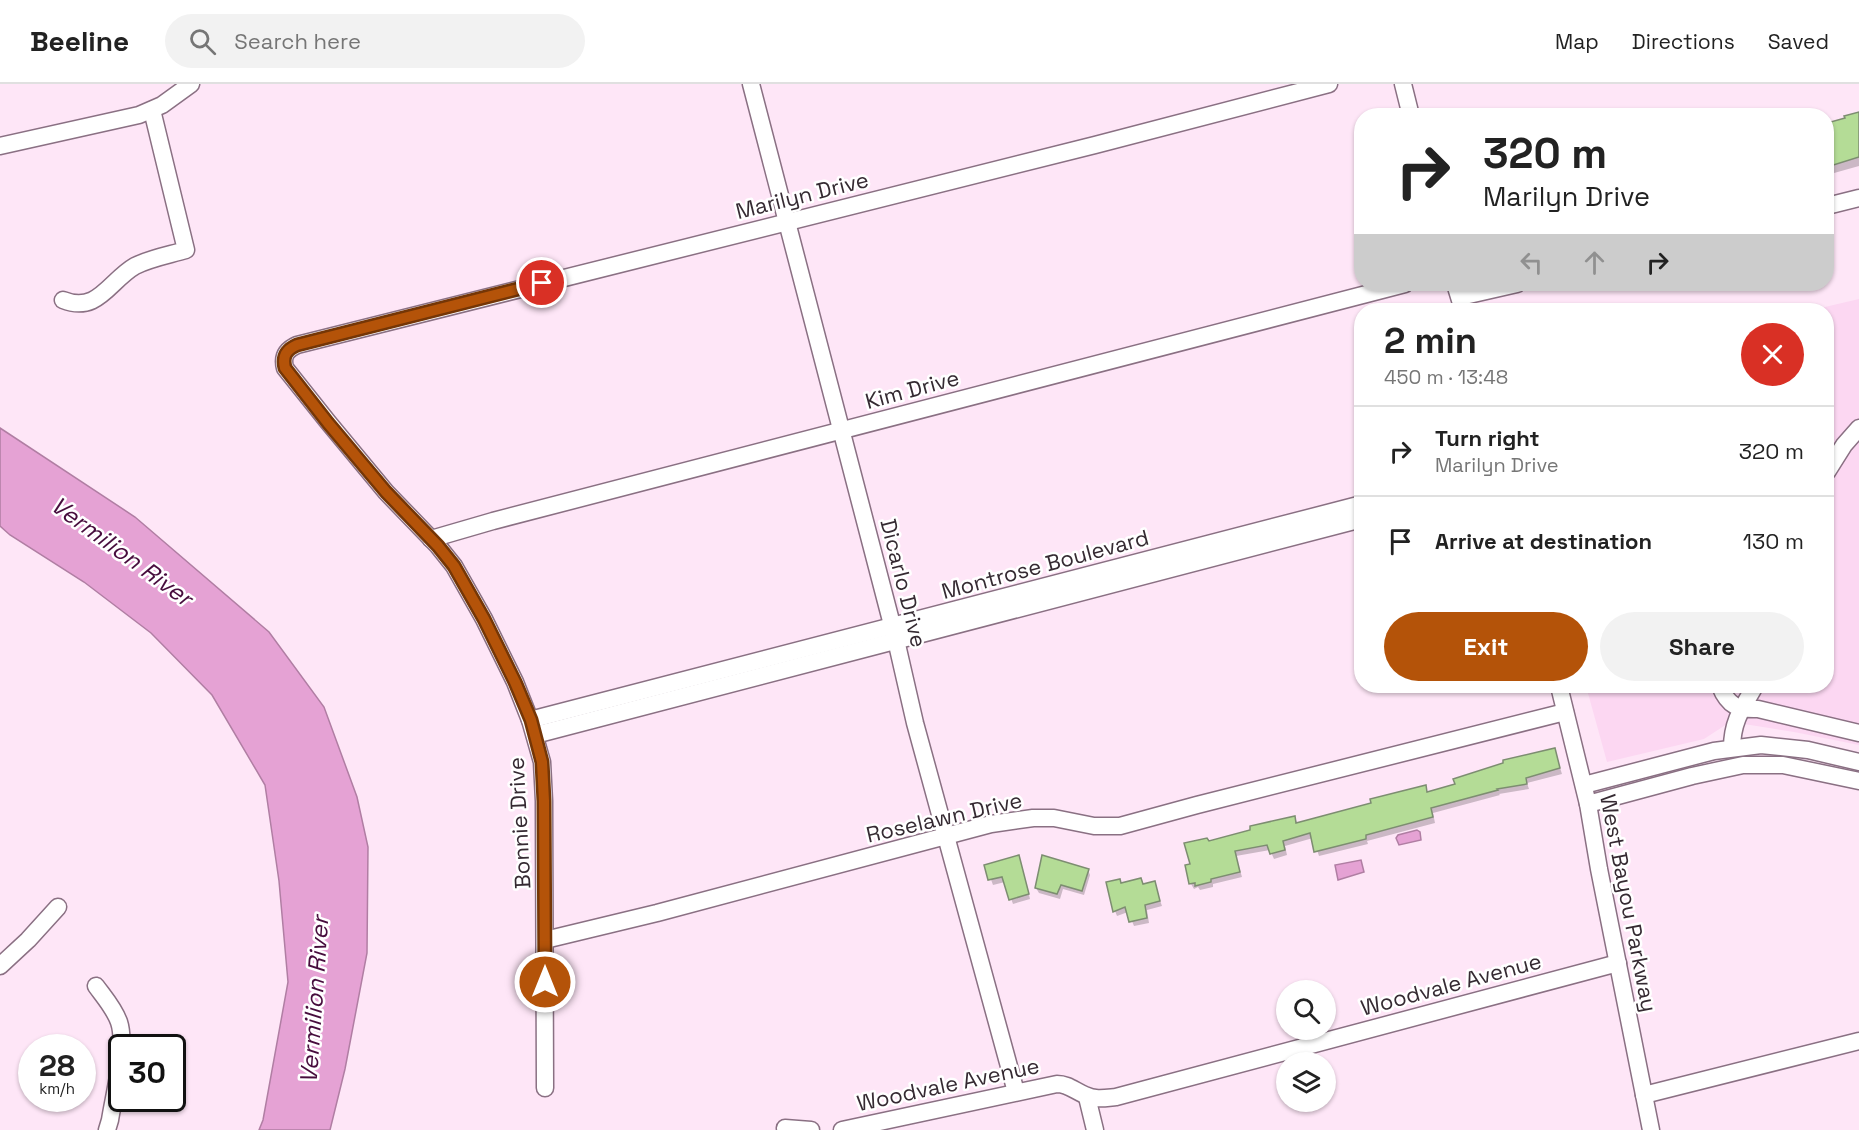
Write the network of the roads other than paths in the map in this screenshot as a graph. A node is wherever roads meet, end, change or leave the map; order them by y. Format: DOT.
graph roads {
  1 [pos="190,84"];
  2 [pos="751,84"];
  3 [pos="1329,84"];
  4 [pos="1403,84"];
  5 [pos="1409,108"];
  6 [pos="152,110"];
  7 [pos="0,146"];
  8 [pos="1859,198"];
  9 [pos="1834,204"];
  10 [pos="788,222"];
  11 [pos="1378,291"];
  12 [pos="1486,291"];
  13 [pos="1459,297"];
  14 [pos="63,300"];
  15 [pos="287,351"];
  16 [pos="841,430"];
  17 [pos="1857,433"];
  18 [pos="1834,461"];
  19 [pos="1354,506"];
  20 [pos="1354,521"];
  21 [pos="431,539"];
  22 [pos="894,634"];
  23 [pos="1560,693"];
  24 [pos="1723,693"];
  25 [pos="1751,693"];
  26 [pos="1741,710"];
  27 [pos="1565,712"];
  28 [pos="533,728"];
  29 [pos="1859,733"];
  30 [pos="1736,748"];
  31 [pos="1859,762"];
  32 [pos="1743,765"];
  33 [pos="1859,781"];
  34 [pos="1584,785"];
  35 [pos="1588,804"];
  36 [pos="947,836"];
  37 [pos="58,907"];
  38 [pos="544,940"];
  39 [pos="1618,963"];
  40 [pos="0,966"];
  41 [pos="96,986"];
  42 [pos="1859,1041"];
  43 [pos="545,1088"];
  44 [pos="1016,1092"];
  45 [pos="1644,1095"];
  46 [pos="1087,1097"];
  47 [pos="785,1128"];
  48 [pos="106,1130"];
  49 [pos="811,1130"];
  50 [pos="842,1130"];
  51 [pos="1095,1130"];
  52 [pos="1651,1130"];
  1 -- 6 [label="street"];
  2 -- 10 [label="street, Dicarlo Drive"];
  3 -- 10 [label="street, Marilyn Drive"];
  4 -- 5 [label="street"];
  6 -- 7 [label="street"];
  6 -- 14 [label="street"];
  8 -- 9 [label="street"];
  10 -- 15 [label="street, Marilyn Drive"];
  10 -- 16 [label="street, Dicarlo Drive"];
  11 -- 16 [label="street, Kim Drive"];
  12 -- 13 [label="street"];
  15 -- 21 [label="street, Bonnie Drive"];
  16 -- 21 [label="street, Kim Drive"];
  16 -- 22 [label="street, Dicarlo Drive"];
  17 -- 18 [label="street"];
  19 -- 22 [label="street, Montrose Boulevard"];
  20 -- 22 [label="street, Montrose Boulevard"];
  21 -- 28 [label="street, Bonnie Drive"];
  22 -- 28 [label="street, Montrose Boulevard"];
  22 -- 36 [label="street, Dicarlo Drive"];
  23 -- 27 [label="street, West Bayou Parkway"];
  24 -- 26 [label="street"];
  25 -- 26 [label="street"];
  26 -- 29 [label="street"];
  26 -- 30 [label="street"];
  27 -- 34 [label="street, West Bayou Parkway"];
  27 -- 36 [label="street, Roselawn Drive"];
  28 -- 38 [label="street, Bonnie Drive"];
  30 -- 31 [label="street"];
  30 -- 32 [label="street"];
  30 -- 34 [label="street"];
  32 -- 33 [label="street"];
  32 -- 35 [label="street"];
  34 -- 35 [label="street, West Bayou Parkway"];
  35 -- 39 [label="street, West Bayou Parkway"];
  36 -- 38 [label="street, Roselawn Drive"];
  36 -- 44 [label="street, Dicarlo Drive"];
  37 -- 40 [label="street"];
  38 -- 43 [label="street, Bonnie Drive"];
  39 -- 45 [label="street, West Bayou Parkway"];
  39 -- 46 [label="street, Woodvale Avenue"];
  41 -- 48 [label="street"];
  42 -- 45 [label="street"];
  44 -- 46 [label="street, Woodvale Avenue"];
  44 -- 50 [label="street, Woodvale Avenue"];
  45 -- 52 [label="street, West Bayou Parkway"];
  46 -- 51 [label="street"];
  47 -- 49 [label="street"];
}
